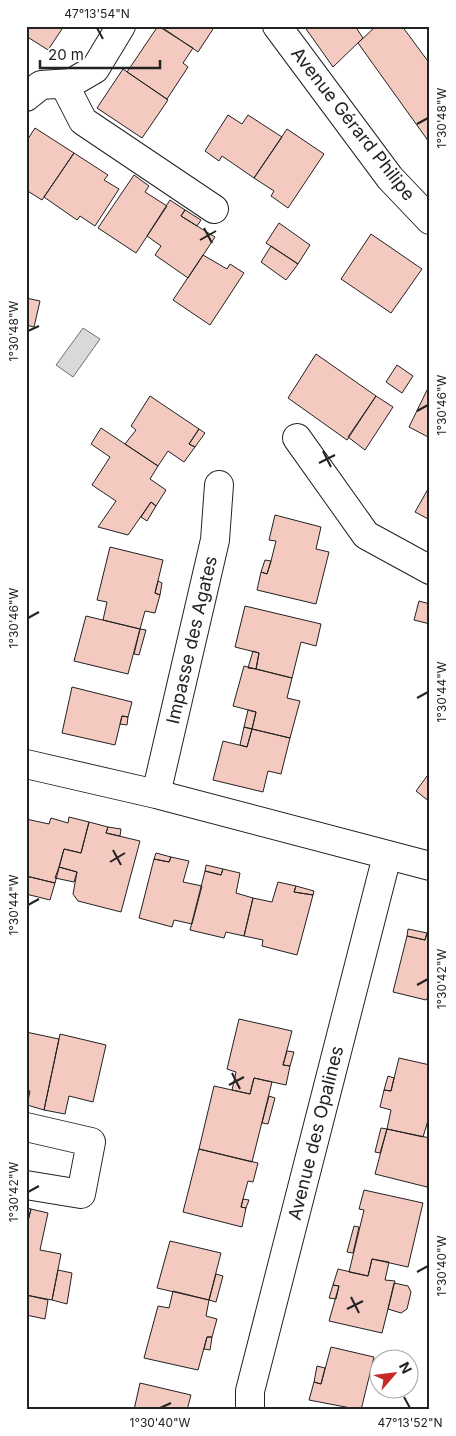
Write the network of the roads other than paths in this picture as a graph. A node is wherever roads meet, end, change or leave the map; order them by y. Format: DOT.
graph roads {
  1 [pos="121,26"];
  2 [pos="277,26"];
  3 [pos="39,86"];
  4 [pos="214,209"];
  5 [pos="430,220"];
  6 [pos="297,438"];
  7 [pos="219,485"];
  8 [pos="430,570"];
  9 [pos="26,764"];
  10 [pos="156,794"];
  11 [pos="387,856"];
  12 [pos="430,866"];
  13 [pos="26,1127"];
  14 [pos="26,1185"];
  15 [pos="250,1410"];
  1 -- 3 [label="street"];
  2 -- 5 [label="street, Avenue Gérard Philipe"];
  3 -- 4 [label="street"];
  6 -- 8 [label="street"];
  7 -- 10 [label="street, Impasse des Agates"];
  9 -- 10 [label="street"];
  10 -- 11 [label="street"];
  11 -- 12 [label="street"];
  11 -- 15 [label="street, Avenue des Opalines"];
  13 -- 14 [label="street"];
}
